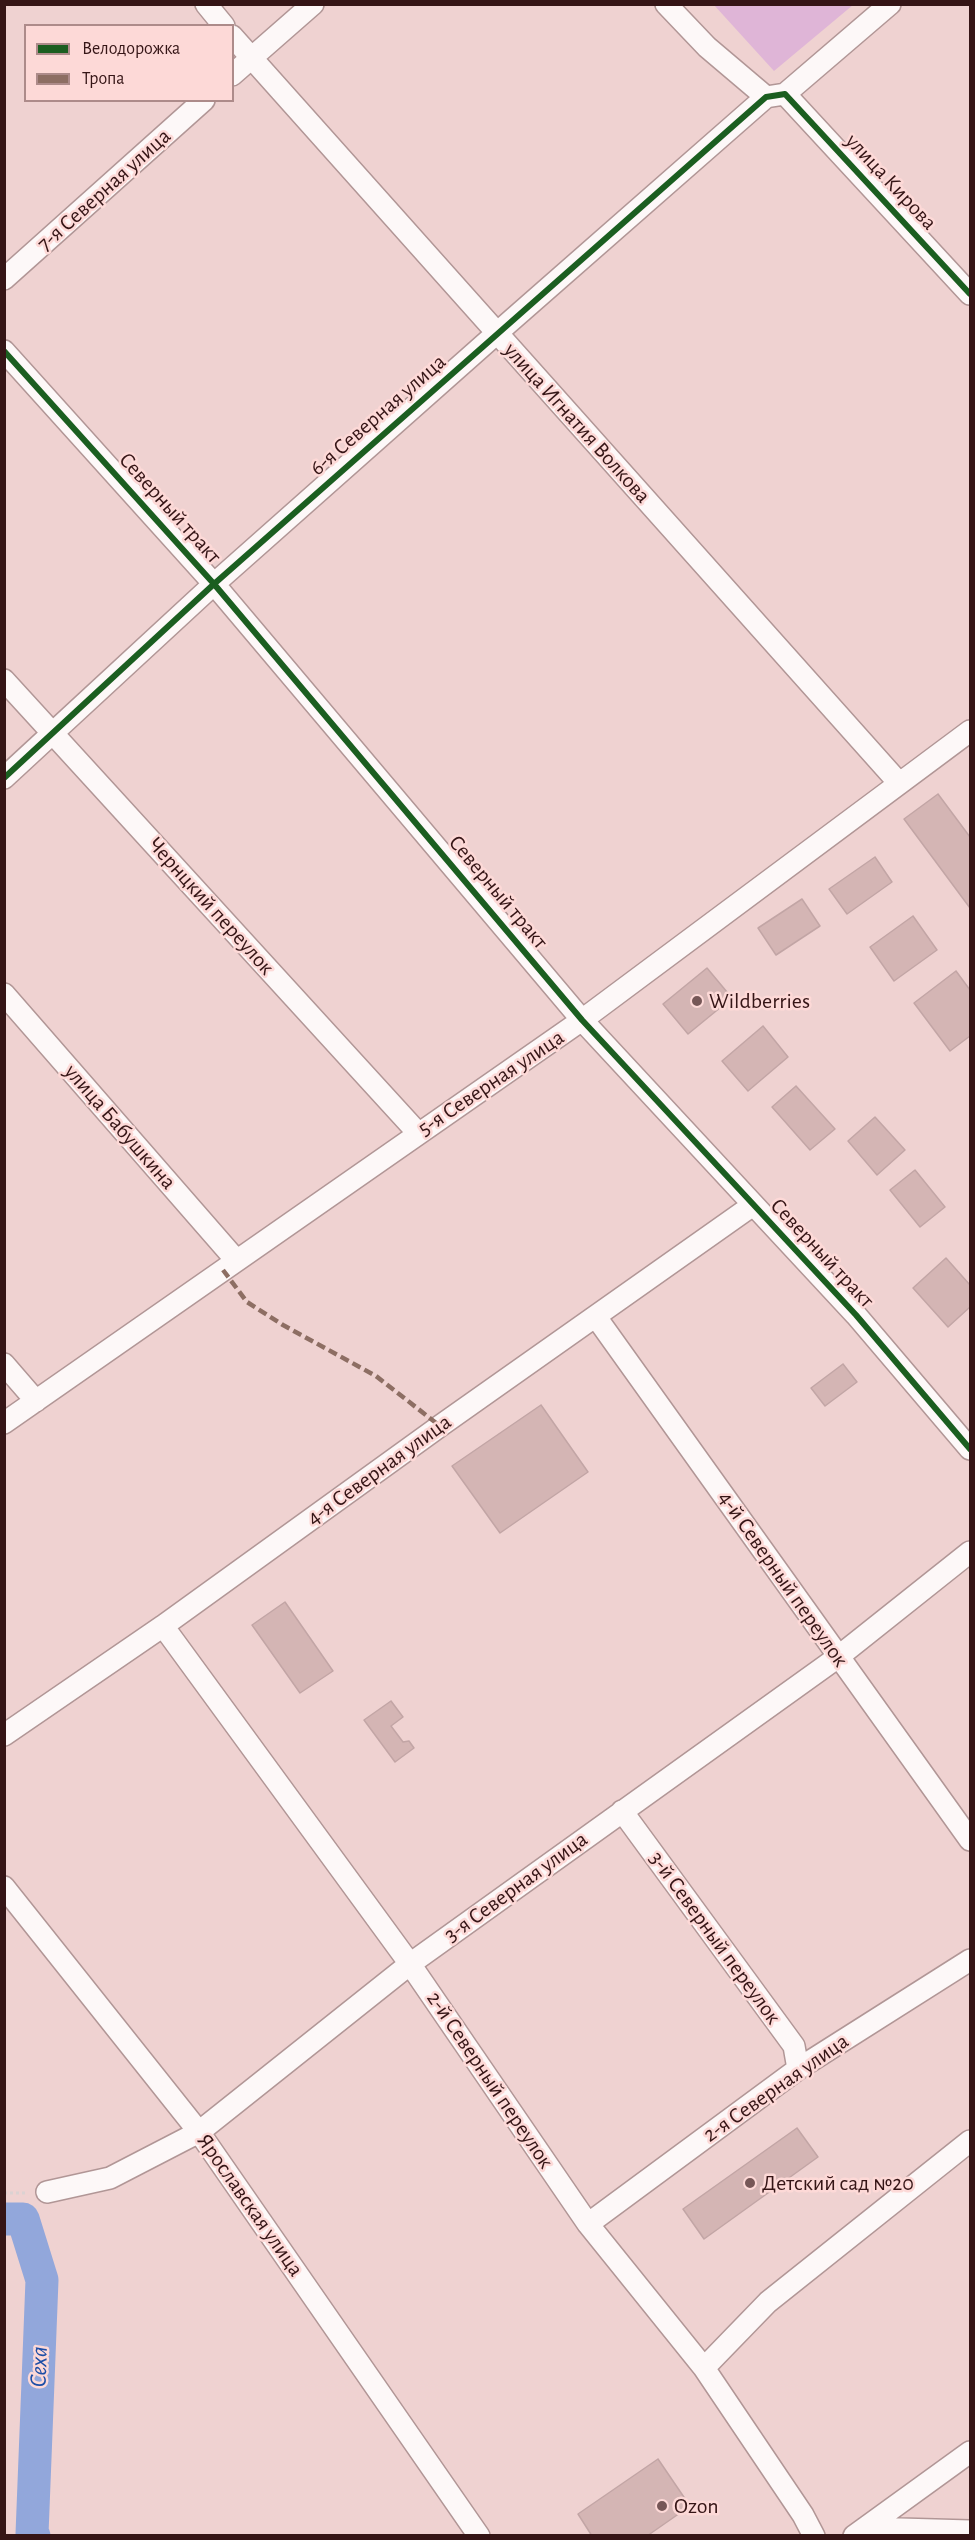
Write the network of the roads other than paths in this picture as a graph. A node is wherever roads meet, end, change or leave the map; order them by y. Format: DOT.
graph roads {
  1 [pos="206,4"];
  2 [pos="313,4"];
  3 [pos="666,4"];
  4 [pos="890,4"];
  5 [pos="222,24"];
  6 [pos="234,38"];
  7 [pos="252,58"];
  8 [pos="234,73"];
  9 [pos="776,95"];
  10 [pos="202,102"];
  11 [pos="4,279"];
  12 [pos="970,294"];
  13 [pos="497,333"];
  14 [pos="4,351"];
  15 [pos="214,584"];
  16 [pos="4,680"];
  17 [pos="970,731"];
  18 [pos="54,734"];
  19 [pos="4,778"];
  20 [pos="899,783"];
  21 [pos="4,994"];
  22 [pos="582,1020"];
  23 [pos="418,1132"];
  24 [pos="753,1205"];
  25 [pos="236,1260"];
  26 [pos="596,1317"];
  27 [pos="4,1364"];
  28 [pos="36,1401"];
  29 [pos="4,1423"];
  30 [pos="970,1449"];
  31 [pos="970,1552"];
  32 [pos="163,1626"];
  33 [pos="838,1657"];
  34 [pos="4,1735"];
  35 [pos="621,1811"];
  36 [pos="970,1840"];
  37 [pos="4,1887"];
  38 [pos="970,1960"];
  39 [pos="410,1964"];
  40 [pos="798,2069"];
  41 [pos="200,2132"];
  42 [pos="970,2141"];
  43 [pos="47,2192"];
  44 [pos="588,2224"];
  45 [pos="704,2368"];
  46 [pos="970,2452"];
  47 [pos="970,2531"];
  48 [pos="860,2532"];
  49 [pos="480,2535"];
  50 [pos="814,2535"];
  1 -- 5 [label="street"];
  2 -- 7 [label="street"];
  3 -- 9 [label="street, улица Кирова"];
  4 -- 9 [label="street, 6-я Северная улица"];
  6 -- 7 [label="street, улица Игнатия Волкова"];
  7 -- 8 [label="street"];
  7 -- 13 [label="street, улица Игнатия Волкова"];
  9 -- 12 [label="street, улица Кирова"];
  9 -- 13 [label="street, 6-я Северная улица"];
  10 -- 11 [label="street, 7-я Северная улица"];
  13 -- 15 [label="street, 6-я Северная улица"];
  13 -- 20 [label="street, улица Игнатия Волкова"];
  14 -- 15 [label="street, Северный тракт"];
  15 -- 18 [label="street, 6-я Северная улица"];
  15 -- 22 [label="street, Северный тракт"];
  16 -- 18 [label="street, Чернцкий переулок"];
  17 -- 20 [label="street, 5-я Северная улица"];
  18 -- 19 [label="street, 6-я Северная улица"];
  18 -- 23 [label="street, Чернцкий переулок"];
  20 -- 22 [label="street, 5-я Северная улица"];
  21 -- 25 [label="street, улица Бабушкина"];
  22 -- 23 [label="street, 5-я Северная улица"];
  22 -- 24 [label="street, Северный тракт"];
  23 -- 25 [label="street, 5-я Северная улица"];
  24 -- 26 [label="street, 4-я Северная улица"];
  24 -- 30 [label="street, Северный тракт"];
  25 -- 28 [label="street, 5-я Северная улица"];
  26 -- 32 [label="street, 4-я Северная улица"];
  26 -- 33 [label="street, 4-й Северный переулок"];
  27 -- 28 [label="street"];
  28 -- 29 [label="street, 5-я Северная улица"];
  31 -- 33 [label="street, 3-я Северная улица"];
  32 -- 34 [label="street, 4-я Северная улица"];
  32 -- 39 [label="street, 2-й Северный переулок"];
  33 -- 35 [label="street, 3-я Северная улица"];
  33 -- 36 [label="street, 4-й Северный переулок"];
  35 -- 39 [label="street, 3-я Северная улица"];
  35 -- 40 [label="street, 3-й Северный переулок"];
  37 -- 41 [label="street, Ярославская улица"];
  38 -- 40 [label="street, 2-я Северная улица"];
  39 -- 41 [label="street, 3-я Северная улица"];
  39 -- 44 [label="street, 2-й Северный переулок"];
  40 -- 44 [label="street, 2-я Северная улица"];
  41 -- 43 [label="street, 3-я Северная улица"];
  41 -- 49 [label="street, Ярославская улица"];
  42 -- 45 [label="street"];
  44 -- 45 [label="street, 2-й Северный переулок"];
  45 -- 50 [label="street, 2-й Северный переулок"];
  46 -- 48 [label="street"];
  47 -- 48 [label="street"];
}
